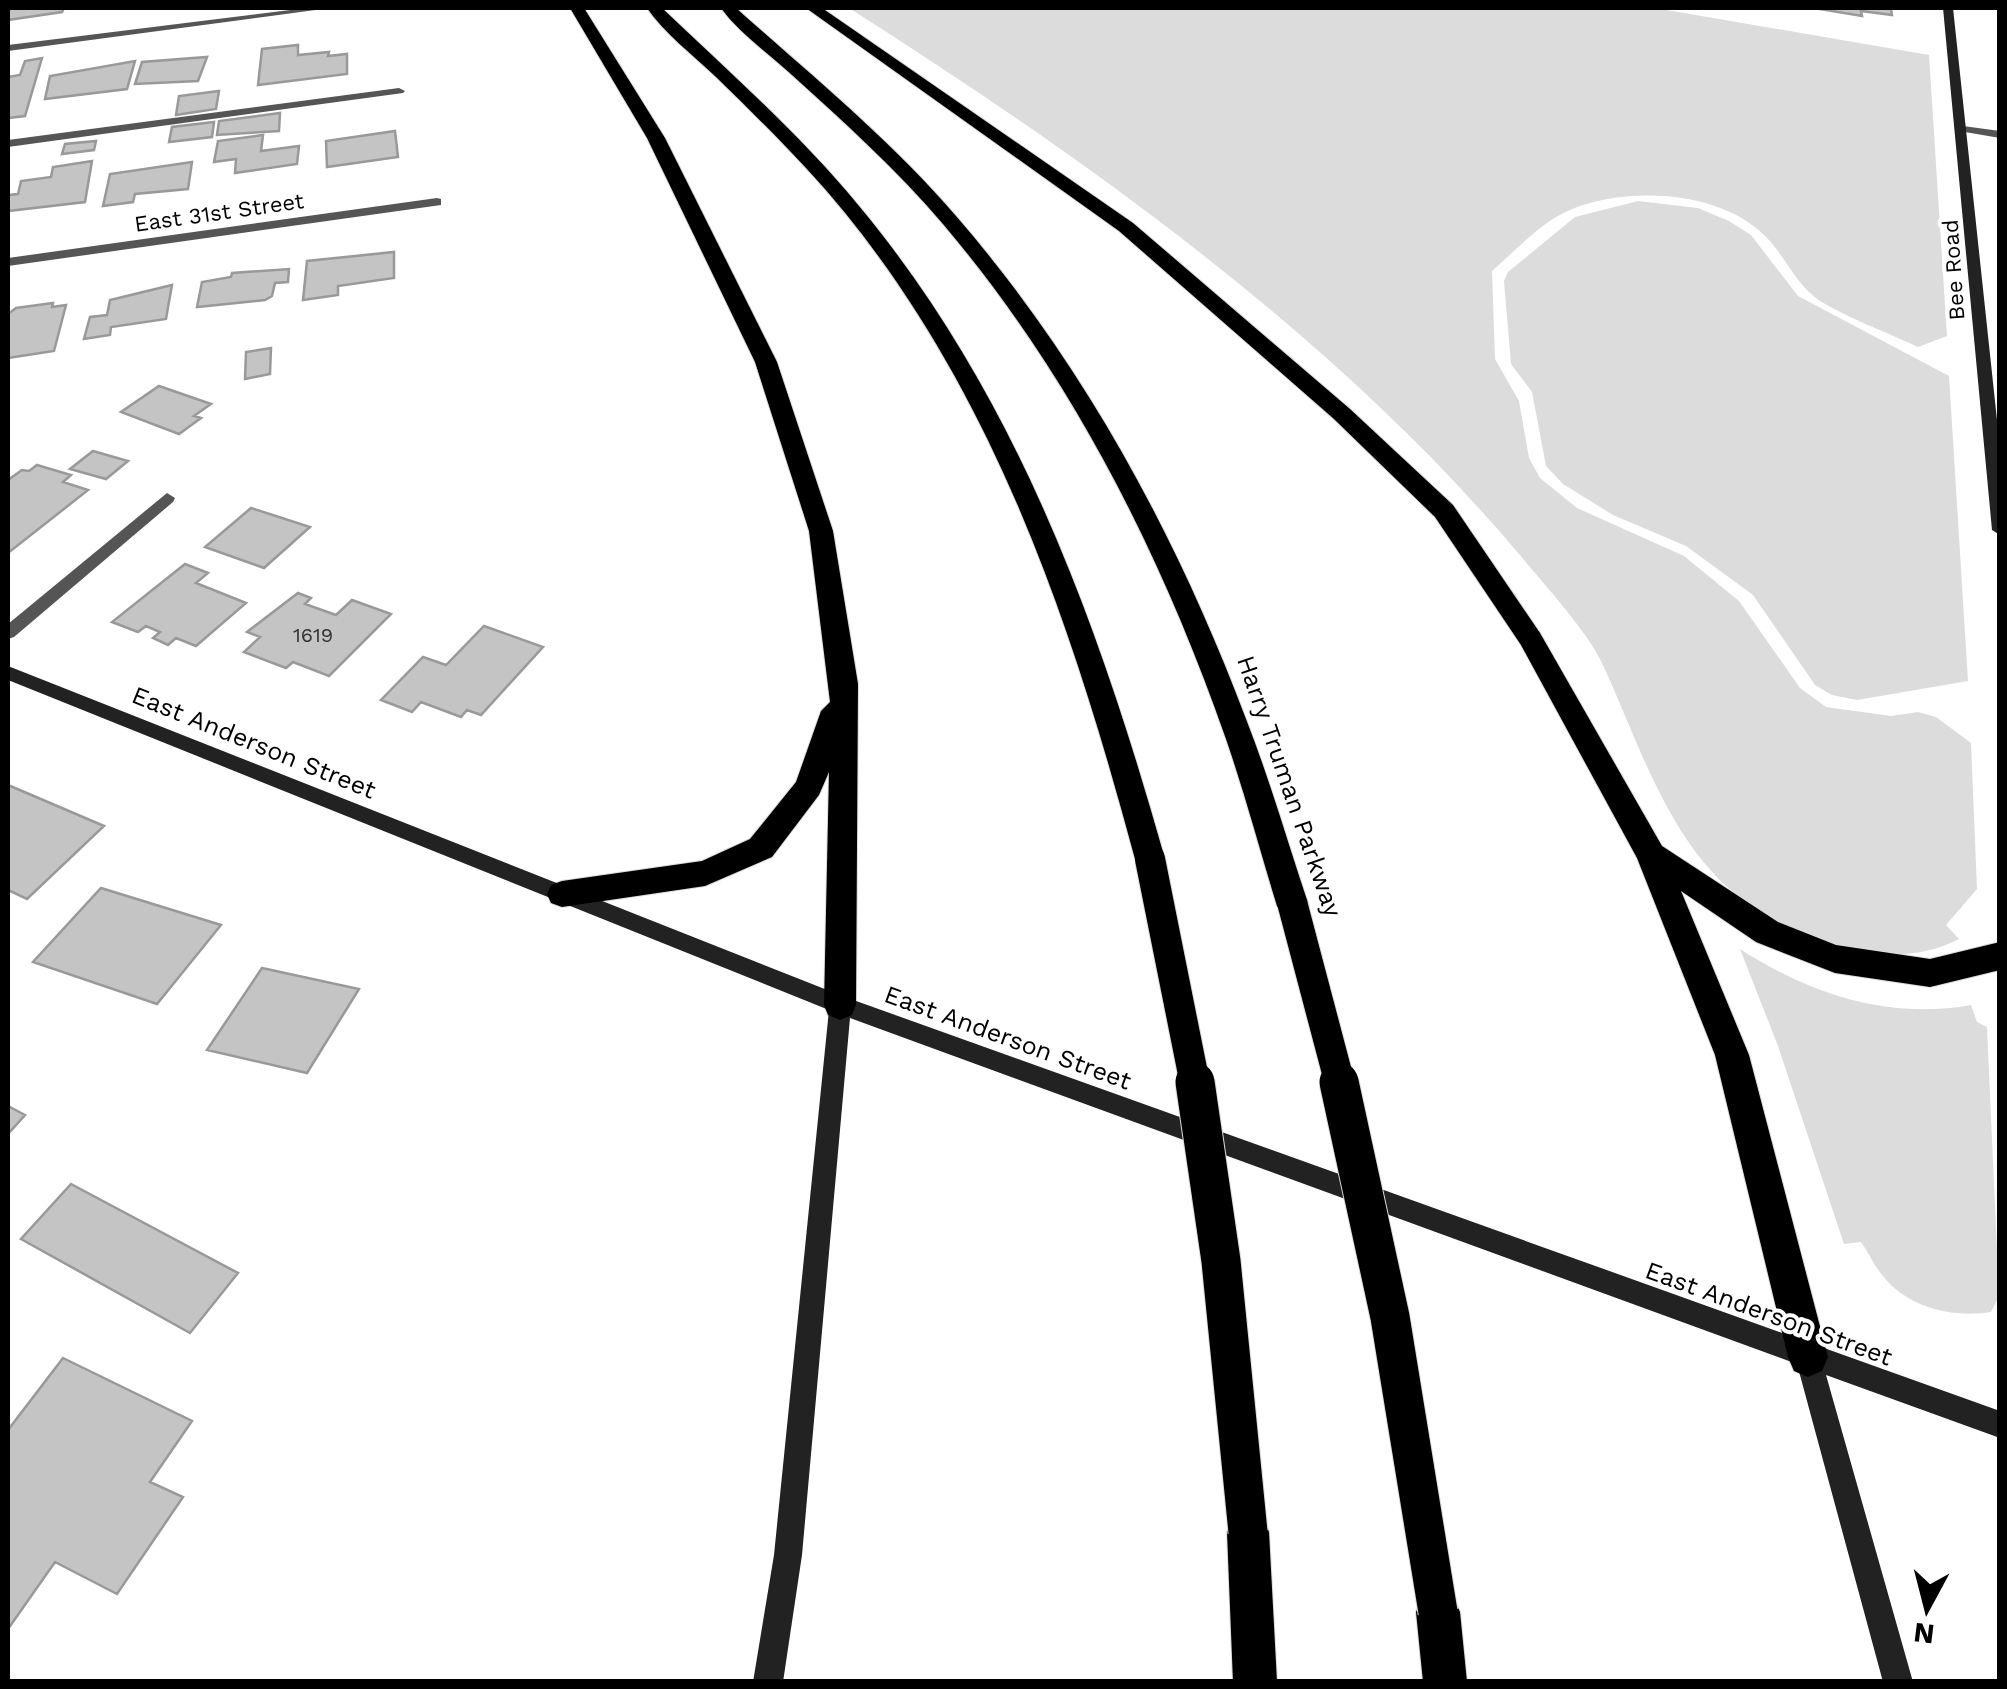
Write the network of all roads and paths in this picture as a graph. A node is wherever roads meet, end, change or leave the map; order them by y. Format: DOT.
graph roads {
  1 [pos="576,8"];
  2 [pos="654,8"];
  3 [pos="728,8"];
  4 [pos="813,8"];
  5 [pos="1948,8"];
  6 [pos="318,9"];
  7 [pos="8,48"];
  8 [pos="399,91"];
  9 [pos="1963,129"];
  10 [pos="2000,136"];
  11 [pos="8,144"];
  12 [pos="437,202"];
  13 [pos="8,262"];
  14 [pos="1980,361"];
  15 [pos="2000,366"];
  16 [pos="167,498"];
  17 [pos="2000,530"];
  18 [pos="8,632"];
  19 [pos="8,673"];
  20 [pos="844,684"];
  21 [pos="1651,855"];
  22 [pos="562,894"];
  23 [pos="2000,956"];
  24 [pos="840,1005"];
  25 [pos="1808,1356"];
  26 [pos="2000,1425"];
  27 [pos="768,1682"];
  28 [pos="1255,1682"];
  29 [pos="1445,1682"];
  30 [pos="1898,1682"];
  1 -- 20 [label="highway"];
  2 -- 28 [label="highway, bridge"];
  3 -- 29 [label="highway, Harry Truman Parkway, bridge"];
  4 -- 21 [label="highway"];
  5 -- 9 [label="main road, Bee Road"];
  6 -- 7 [label="street"];
  8 -- 11 [label="street"];
  9 -- 10 [label="street"];
  9 -- 14 [label="main road, Bee Road"];
  12 -- 13 [label="street, East 31st Street"];
  14 -- 15 [label="street"];
  14 -- 17 [label="main road, Bee Road"];
  16 -- 18 [label="street"];
  19 -- 22 [label="main road, East Anderson Street"];
  20 -- 22 [label="highway"];
  20 -- 24 [label="highway"];
  21 -- 23 [label="highway"];
  21 -- 25 [label="highway"];
  22 -- 24 [label="main road, East Anderson Street"];
  24 -- 25 [label="main road, East Anderson Street"];
  24 -- 27 [label="main road"];
  25 -- 26 [label="main road, East Anderson Street"];
  25 -- 30 [label="main road"];
}
